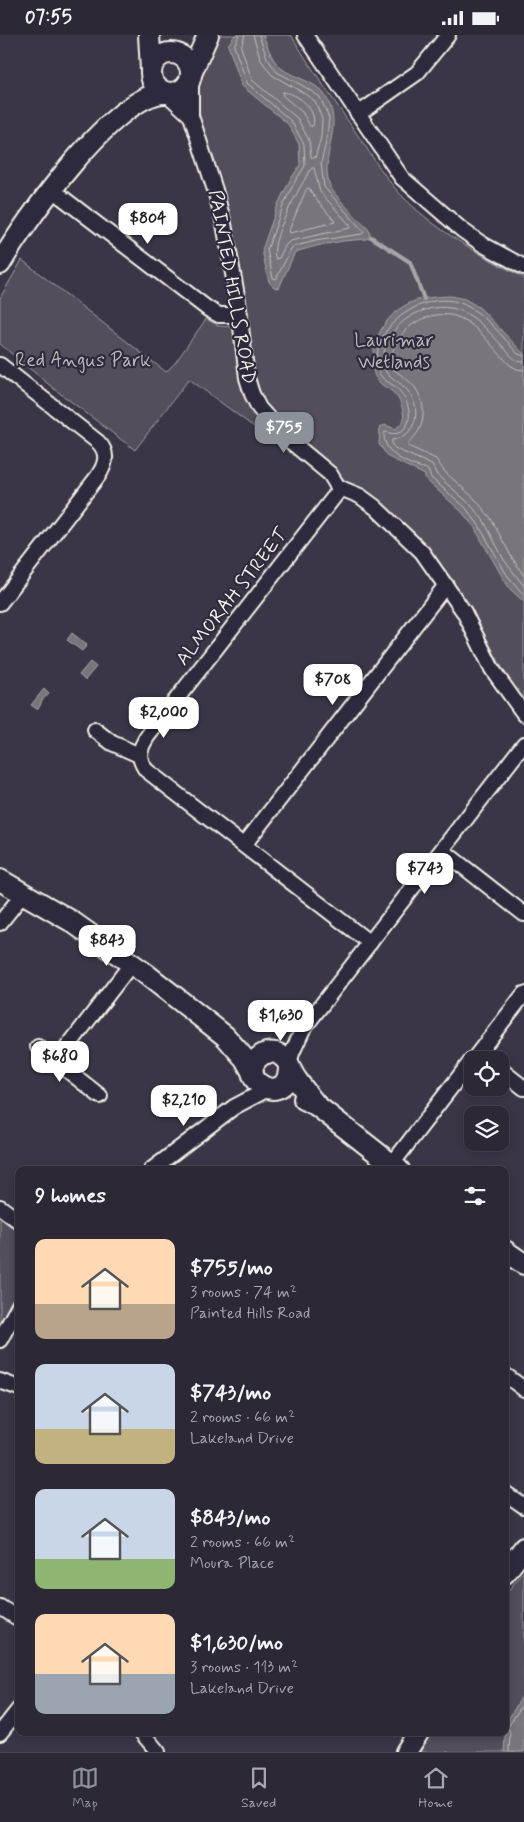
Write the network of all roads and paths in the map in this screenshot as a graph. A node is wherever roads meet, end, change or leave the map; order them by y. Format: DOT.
graph roads {
  1 [pos="150,35"];
  2 [pos="305,35"];
  3 [pos="448,35"];
  4 [pos="207,36"];
  5 [pos="168,53"];
  6 [pos="151,72"];
  7 [pos="191,75"];
  8 [pos="166,93"];
  9 [pos="130,106"];
  10 [pos="358,114"];
  11 [pos="190,116"];
  12 [pos="51,189"];
  13 [pos="0,264"];
  14 [pos="524,267"];
  15 [pos="240,315"];
  16 [pos="0,365"];
  17 [pos="341,489"];
  18 [pos="446,585"];
  19 [pos="0,603"];
  20 [pos="524,714"];
  21 [pos="95,730"];
  22 [pos="524,744"];
  23 [pos="139,755"];
  24 [pos="244,845"];
  25 [pos="442,850"];
  26 [pos="0,880"];
  27 [pos="23,893"];
  28 [pos="524,913"];
  29 [pos="0,923"];
  30 [pos="370,943"];
  31 [pos="132,963"];
  32 [pos="524,994"];
  33 [pos="225,1036"];
  34 [pos="38,1047"];
  35 [pos="483,1051"];
  36 [pos="280,1060"];
  37 [pos="56,1061"];
  38 [pos="509,1076"];
  39 [pos="464,1077"];
  40 [pos="262,1082"];
  41 [pos="524,1088"];
  42 [pos="100,1096"];
  43 [pos="316,1105"];
  44 [pos="156,1166"];
  45 [pos="395,1166"];
  46 [pos="397,1166"];
  47 [pos="0,1207"];
  48 [pos="15,1218"];
  49 [pos="509,1255"];
  50 [pos="524,1264"];
  51 [pos="15,1312"];
  52 [pos="0,1340"];
  53 [pos="509,1378"];
  54 [pos="0,1381"];
  55 [pos="15,1387"];
  56 [pos="524,1389"];
  57 [pos="509,1496"];
  58 [pos="524,1506"];
  59 [pos="524,1548"];
  60 [pos="509,1568"];
  61 [pos="0,1607"];
  62 [pos="15,1616"];
  63 [pos="15,1714"];
  64 [pos="0,1733"];
  65 [pos="148,1736"];
  66 [pos="416,1736"];
  67 [pos="158,1752"];
  68 [pos="406,1752"];
  1 -- 5 [label="street"];
  1 -- 6 [label="street"];
  2 -- 10 [label="street"];
  3 -- 10 [label="street"];
  4 -- 5 [label="street"];
  4 -- 7 [label="street"];
  5 -- 6 [label="street"];
  5 -- 7 [label="street"];
  6 -- 8 [label="street"];
  6 -- 9 [label="street"];
  7 -- 8 [label="street"];
  7 -- 11 [label="street, PAINTED HILLS ROAD"];
  8 -- 9 [label="street"];
  8 -- 11 [label="street, PAINTED HILLS ROAD"];
  9 -- 12 [label="street"];
  10 -- 14 [label="street"];
  11 -- 15 [label="street, PAINTED HILLS ROAD"];
  12 -- 13 [label="street"];
  12 -- 15 [label="street"];
  15 -- 17 [label="street, PAINTED HILLS ROAD"];
  16 -- 19 [label="street"];
  17 -- 18 [label="street, PAINTED HILLS ROAD"];
  17 -- 23 [label="street, ALMORAH STREET"];
  18 -- 20 [label="street, PAINTED HILLS ROAD"];
  18 -- 24 [label="street"];
  21 -- 23 [label="street"];
  22 -- 25 [label="street"];
  23 -- 24 [label="street"];
  24 -- 30 [label="street"];
  25 -- 28 [label="street"];
  25 -- 30 [label="street"];
  26 -- 27 [label="street"];
  27 -- 29 [label="street"];
  27 -- 31 [label="street"];
  30 -- 36 [label="street"];
  31 -- 33 [label="street"];
  31 -- 37 [label="street"];
  32 -- 35 [label="street"];
  33 -- 36 [label="street"];
  33 -- 40 [label="street"];
  34 -- 37 [label="street"];
  36 -- 40 [label="street"];
  36 -- 40 [label="street"];
  36 -- 43 [label="street"];
  37 -- 42 [label="street"];
  38 -- 41 [label="street"];
  39 -- 46 [label="street"];
  40 -- 43 [label="street"];
  40 -- 44 [label="street"];
  43 -- 45 [label="street"];
  47 -- 48 [label="street"];
  49 -- 50 [label="street"];
  51 -- 52 [label="street"];
  53 -- 56 [label="street"];
  54 -- 55 [label="street"];
  57 -- 58 [label="street"];
  59 -- 60 [label="street"];
  61 -- 62 [label="street"];
  63 -- 64 [label="street"];
  65 -- 67 [label="street"];
  66 -- 68 [label="street"];
}
